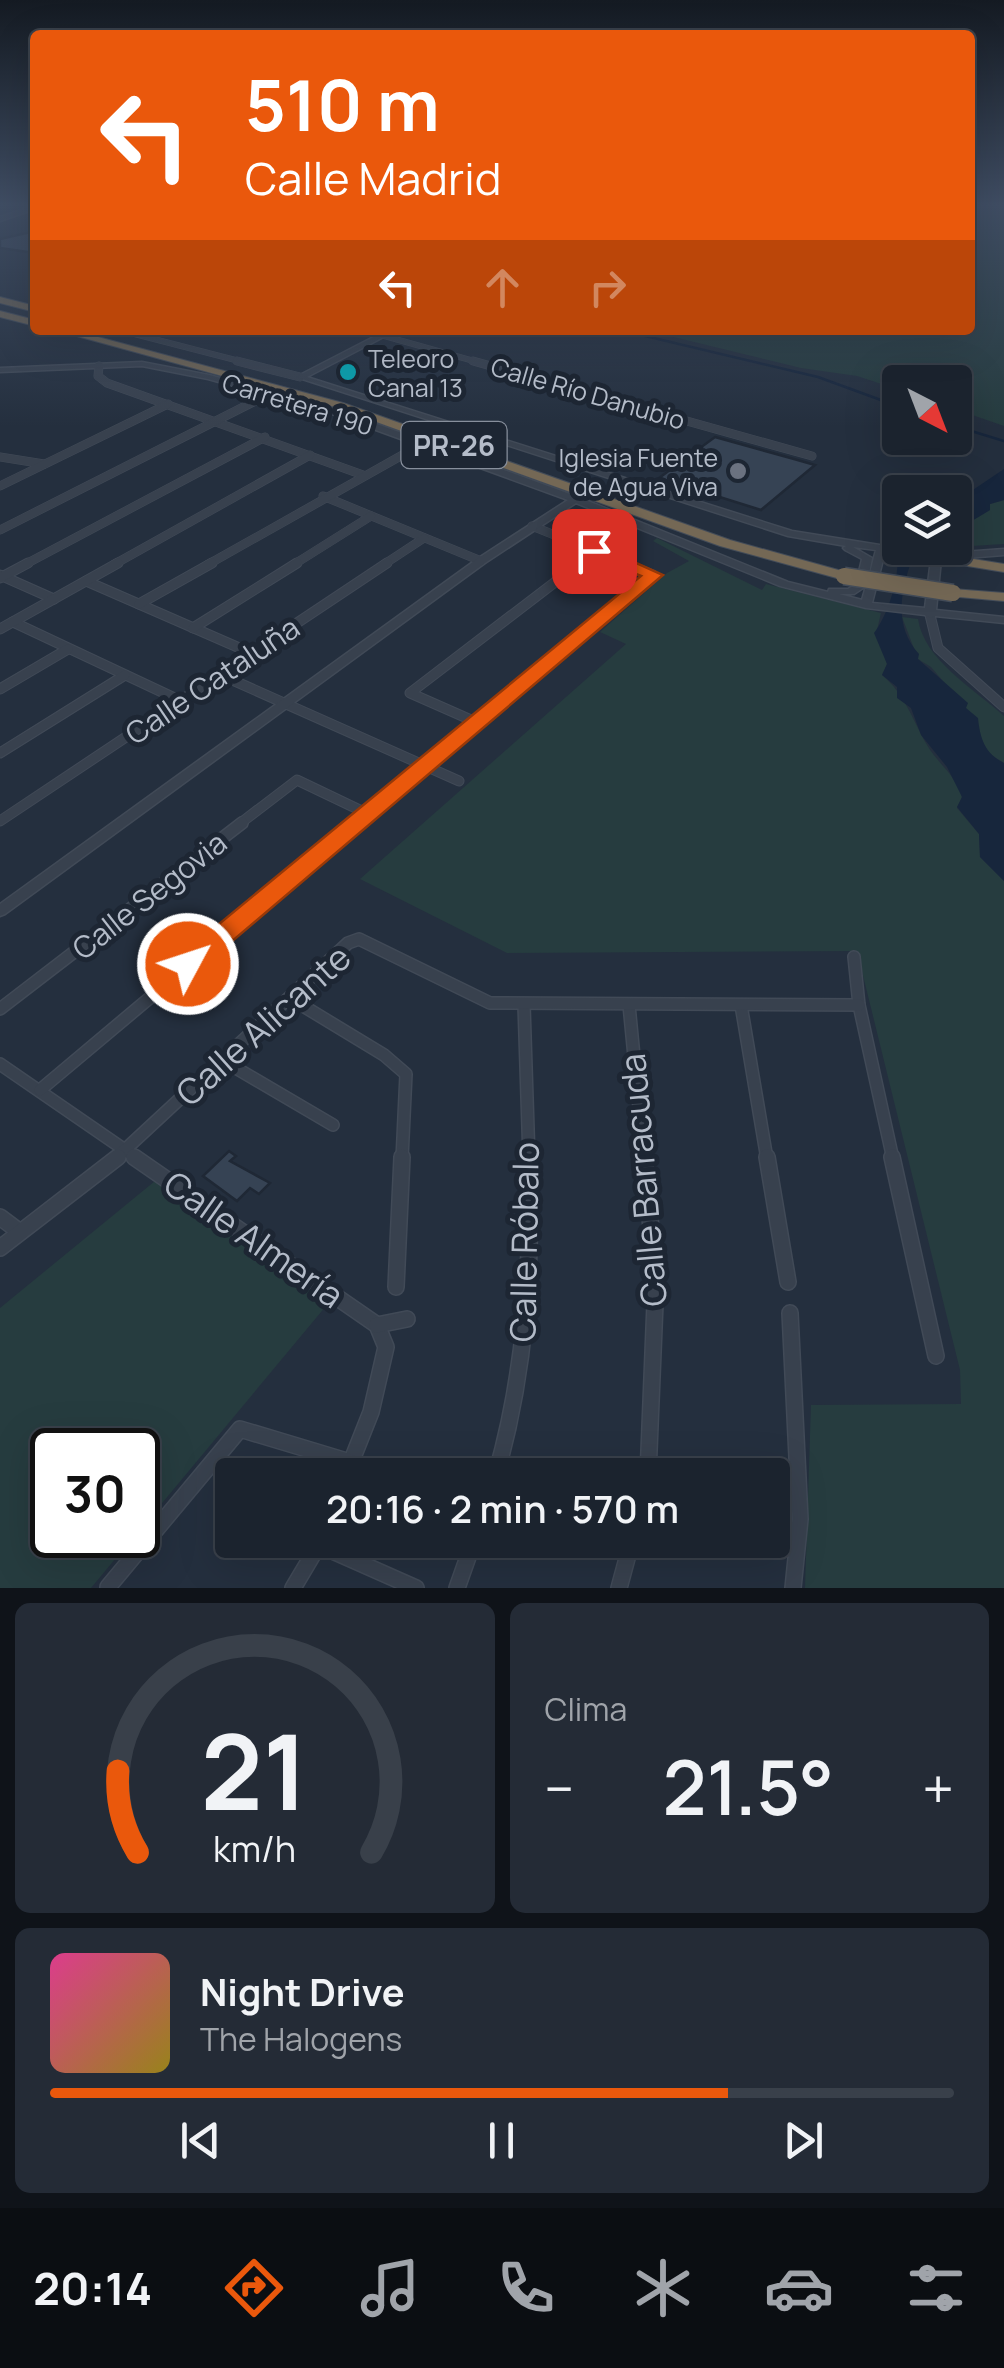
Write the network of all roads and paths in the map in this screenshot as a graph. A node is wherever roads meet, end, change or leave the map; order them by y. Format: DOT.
graph roads {
  1 [pos="0,303"];
  2 [pos="30,311"];
  3 [pos="4,316"];
  4 [pos="30,323"];
  5 [pos="79,335"];
  6 [pos="124,335"];
  7 [pos="379,335"];
  8 [pos="382,336"];
  9 [pos="98,366"];
  10 [pos="0,370"];
  11 [pos="300,377"];
  12 [pos="271,393"];
  13 [pos="168,404"];
  14 [pos="218,420"];
  15 [pos="264,437"];
  16 [pos="422,444"];
  17 [pos="310,454"];
  18 [pos="812,456"];
  19 [pos="0,457"];
  20 [pos="44,464"];
  21 [pos="362,476"];
  22 [pos="0,486"];
  23 [pos="324,496"];
  24 [pos="574,499"];
  25 [pos="371,516"];
  26 [pos="532,526"];
  27 [pos="0,530"];
  28 [pos="424,538"];
  29 [pos="816,539"];
  30 [pos="877,548"];
  31 [pos="882,549"];
  32 [pos="594,551"];
  33 [pos="1004,552"];
  34 [pos="982,558"];
  35 [pos="972,559"];
  36 [pos="972,560"];
  37 [pos="481,561"];
  38 [pos="932,565"];
  39 [pos="1004,568"];
  40 [pos="846,571"];
  41 [pos="1,577"];
  42 [pos="86,580"];
  43 [pos="784,584"];
  44 [pos="1004,586"];
  45 [pos="954,588"];
  46 [pos="1004,597"];
  47 [pos="54,599"];
  48 [pos="139,604"];
  49 [pos="870,606"];
  50 [pos="930,615"];
  51 [pos="1004,620"];
  52 [pos="13,622"];
  53 [pos="193,628"];
  54 [pos="0,629"];
  55 [pos="68,649"];
  56 [pos="252,653"];
  57 [pos="125,674"];
  58 [pos="221,674"];
  59 [pos="0,689"];
  60 [pos="181,701"];
  61 [pos="286,704"];
  62 [pos="1004,707"];
  63 [pos="478,723"];
  64 [pos="0,753"];
  65 [pos="424,765"];
  66 [pos="459,781"];
  67 [pos="366,814"];
  68 [pos="0,821"];
  69 [pos="0,912"];
  70 [pos="854,956"];
  71 [pos="290,998"];
  72 [pos="524,1005"];
  73 [pos="629,1005"];
  74 [pos="741,1005"];
  75 [pos="860,1005"];
  76 [pos="0,1009"];
  77 [pos="224,1061"];
  78 [pos="0,1064"];
  79 [pos="40,1090"];
  80 [pos="333,1125"];
  81 [pos="126,1151"];
  82 [pos="0,1217"];
  83 [pos="20,1232"];
  84 [pos="0,1248"];
  85 [pos="788,1282"];
  86 [pos="396,1287"];
  87 [pos="790,1313"];
  88 [pos="406,1319"];
  89 [pos="377,1325"];
  90 [pos="936,1356"];
  91 [pos="216,1458"];
  92 [pos="318,1458"];
  93 [pos="352,1458"];
  94 [pos="502,1458"];
  95 [pos="649,1458"];
  96 [pos="215,1460"];
  97 [pos="311,1558"];
  98 [pos="352,1558"];
  99 [pos="468,1558"];
  100 [pos="627,1558"];
  101 [pos="108,1587"];
  102 [pos="293,1588"];
  103 [pos="416,1588"];
  104 [pos="457,1588"];
  105 [pos="619,1588"];
  106 [pos="793,1588"];
  1 -- 2 [label="highway"];
  3 -- 4 [label="highway"];
  5 -- 40 [label="highway, PR-26"];
  6 -- 11 [label="street"];
  6 -- 40 [label="highway, PR-26"];
  7 -- 8 [label="street, Calle Río Danubio"];
  8 -- 11 [label="street"];
  8 -- 18 [label="street, Calle Río Danubio"];
  9 -- 10 [label="street, Carretera 190"];
  9 -- 12 [label="street, Carretera 190"];
  9 -- 13 [label="street"];
  11 -- 29 [label="street"];
  12 -- 14 [label="street"];
  12 -- 16 [label="street, Carretera 190"];
  13 -- 14 [label="street"];
  13 -- 20 [label="street"];
  14 -- 15 [label="street"];
  14 -- 27 [label="street"];
  15 -- 17 [label="street"];
  15 -- 41 [label="street"];
  16 -- 21 [label="street"];
  16 -- 24 [label="street, Carretera 190"];
  17 -- 21 [label="street"];
  17 -- 42 [label="street"];
  19 -- 20 [label="street"];
  20 -- 22 [label="street"];
  21 -- 23 [label="street"];
  23 -- 25 [label="street"];
  23 -- 48 [label="street"];
  24 -- 26 [label="street"];
  24 -- 43 [label="street, Carretera 190"];
  25 -- 28 [label="street"];
  25 -- 53 [label="street"];
  26 -- 32 [label="street"];
  26 -- 37 [label="street"];
  28 -- 37 [label="street"];
  28 -- 56 [label="street, Calle Cataluña"];
  29 -- 30 [label="street"];
  29 -- 43 [label="street"];
  30 -- 31 [label="street"];
  30 -- 49 [label="street"];
  32 -- 63 [label="street"];
  32 -- 63 [label="street"];
  33 -- 34 [label="street"];
  34 -- 35 [label="street"];
  34 -- 36 [label="highway"];
  34 -- 39 [label="highway"];
  37 -- 61 [label="street"];
  38 -- 50 [label="street"];
  40 -- 45 [label="highway, PR-26, bridge"];
  41 -- 47 [label="street"];
  42 -- 47 [label="street"];
  42 -- 48 [label="street"];
  43 -- 49 [label="street, Carretera 190"];
  44 -- 45 [label="highway, PR-26"];
  45 -- 46 [label="highway, PR-26"];
  47 -- 52 [label="street"];
  48 -- 53 [label="street"];
  49 -- 50 [label="street, Carretera 190"];
  50 -- 51 [label="street, Carretera 190"];
  50 -- 62 [label="street"];
  52 -- 54 [label="street"];
  52 -- 55 [label="street"];
  53 -- 56 [label="street"];
  55 -- 57 [label="street"];
  55 -- 59 [label="street"];
  56 -- 58 [label="street, Calle Cataluña"];
  57 -- 60 [label="street"];
  57 -- 64 [label="street"];
  58 -- 60 [label="street, Calle Cataluña"];
  58 -- 61 [label="street"];
  60 -- 68 [label="street, Calle Cataluña"];
  61 -- 65 [label="street"];
  61 -- 69 [label="street"];
  63 -- 65 [label="street"];
  65 -- 66 [label="street"];
  65 -- 67 [label="street"];
  67 -- 76 [label="street, Calle Segovia"];
  67 -- 79 [label="street"];
  70 -- 75 [label="street"];
  71 -- 72 [label="street, Calle Alicante"];
  71 -- 77 [label="street, Calle Alicante"];
  71 -- 86 [label="street"];
  72 -- 73 [label="street, Calle Alicante"];
  72 -- 94 [label="street, Calle Róbalo"];
  73 -- 74 [label="street, Calle Alicante"];
  73 -- 95 [label="street, Calle Barracuda"];
  74 -- 75 [label="street, Calle Alicante"];
  74 -- 85 [label="street"];
  75 -- 90 [label="street"];
  77 -- 80 [label="street"];
  77 -- 81 [label="street, Calle Alicante"];
  78 -- 79 [label="street, Calle Almería"];
  79 -- 81 [label="street, Calle Almería"];
  81 -- 83 [label="street, Calle Alicante"];
  81 -- 89 [label="street, Calle Almería"];
  82 -- 83 [label="street"];
  83 -- 84 [label="street, Calle Alicante"];
  87 -- 106 [label="street"];
  88 -- 89 [label="street"];
  89 -- 93 [label="street"];
  91 -- 92 [label="street"];
  96 -- 101 [label="street"];
  97 -- 102 [label="street"];
  98 -- 103 [label="street"];
  99 -- 104 [label="street"];
  100 -- 105 [label="street"];
}
